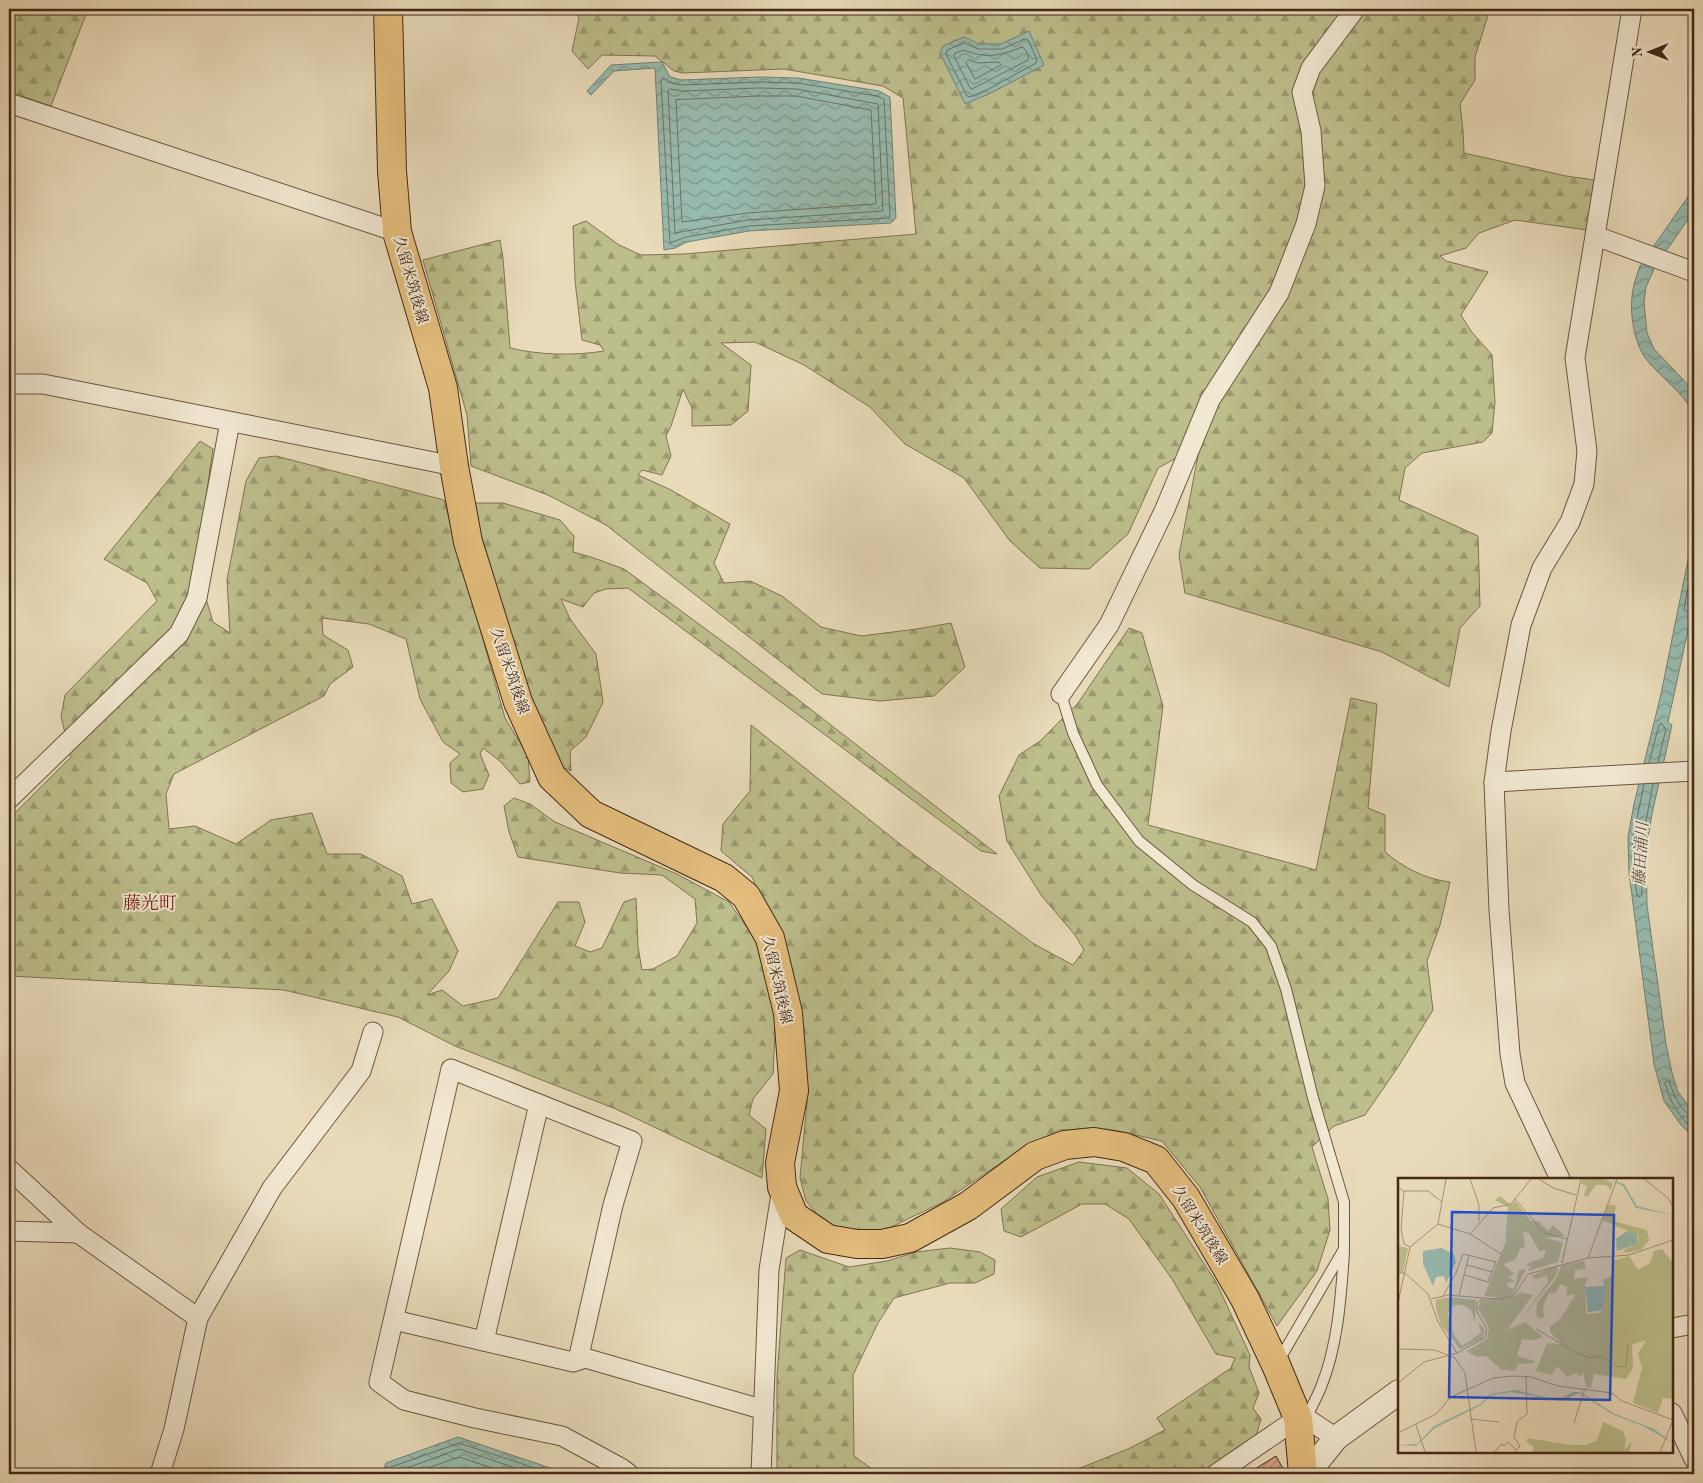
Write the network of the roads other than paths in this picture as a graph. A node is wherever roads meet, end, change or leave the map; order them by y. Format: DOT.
graph roads {
  1 [pos="388,9"];
  2 [pos="1355,9"];
  3 [pos="1632,9"];
  4 [pos="9,103"];
  5 [pos="397,232"];
  6 [pos="1596,236"];
  7 [pos="1694,272"];
  8 [pos="9,384"];
  9 [pos="230,422"];
  10 [pos="454,466"];
  11 [pos="1061,694"];
  12 [pos="1694,771"];
  13 [pos="1494,782"];
  14 [pos="9,799"];
  15 [pos="373,1032"];
  16 [pos="539,1104"];
  17 [pos="9,1169"];
  18 [pos="1560,1178"];
  19 [pos="782,1187"];
  20 [pos="9,1231"];
  21 [pos="78,1233"];
  22 [pos="1344,1249"];
  23 [pos="198,1318"];
  24 [pos="394,1320"];
  25 [pos="1694,1324"];
  26 [pos="1673,1328"];
  27 [pos="484,1341"];
  28 [pos="578,1360"];
  29 [pos="1276,1366"];
  30 [pos="1398,1393"];
  31 [pos="764,1410"];
  32 [pos="1673,1415"];
  33 [pos="1302,1418"];
  34 [pos="1336,1438"];
  35 [pos="1694,1459"];
  36 [pos="160,1474"];
  37 [pos="630,1474"];
  38 [pos="761,1474"];
  39 [pos="1216,1474"];
  40 [pos="1305,1474"];
  1 -- 5 [label="main road, 久留米筑後線"];
  2 -- 11 [label="street"];
  3 -- 6 [label="street"];
  4 -- 5 [label="street"];
  5 -- 10 [label="main road, 久留米筑後線"];
  6 -- 7 [label="street"];
  6 -- 13 [label="street"];
  8 -- 9 [label="street"];
  9 -- 10 [label="street"];
  9 -- 14 [label="street"];
  10 -- 19 [label="main road, 久留米筑後線"];
  11 -- 22 [label="lane"];
  12 -- 13 [label="street"];
  13 -- 18 [label="street"];
  15 -- 23 [label="street"];
  16 -- 24 [label="street"];
  16 -- 27 [label="street"];
  16 -- 28 [label="street"];
  17 -- 21 [label="street"];
  19 -- 29 [label="main road, 久留米筑後線"];
  19 -- 31 [label="street"];
  20 -- 21 [label="street"];
  21 -- 23 [label="street"];
  22 -- 29 [label="lane"];
  22 -- 33 [label="lane"];
  23 -- 36 [label="street"];
  24 -- 27 [label="street"];
  24 -- 37 [label="street"];
  25 -- 26 [label="street"];
  27 -- 28 [label="street"];
  28 -- 31 [label="street"];
  29 -- 33 [label="main road, 久留米筑後線"];
  30 -- 34 [label="street"];
  31 -- 38 [label="street"];
  32 -- 35 [label="street"];
  33 -- 34 [label="street"];
  33 -- 39 [label="street"];
  33 -- 40 [label="main road, 久留米筑後線"];
  34 -- 40 [label="street"];
}
